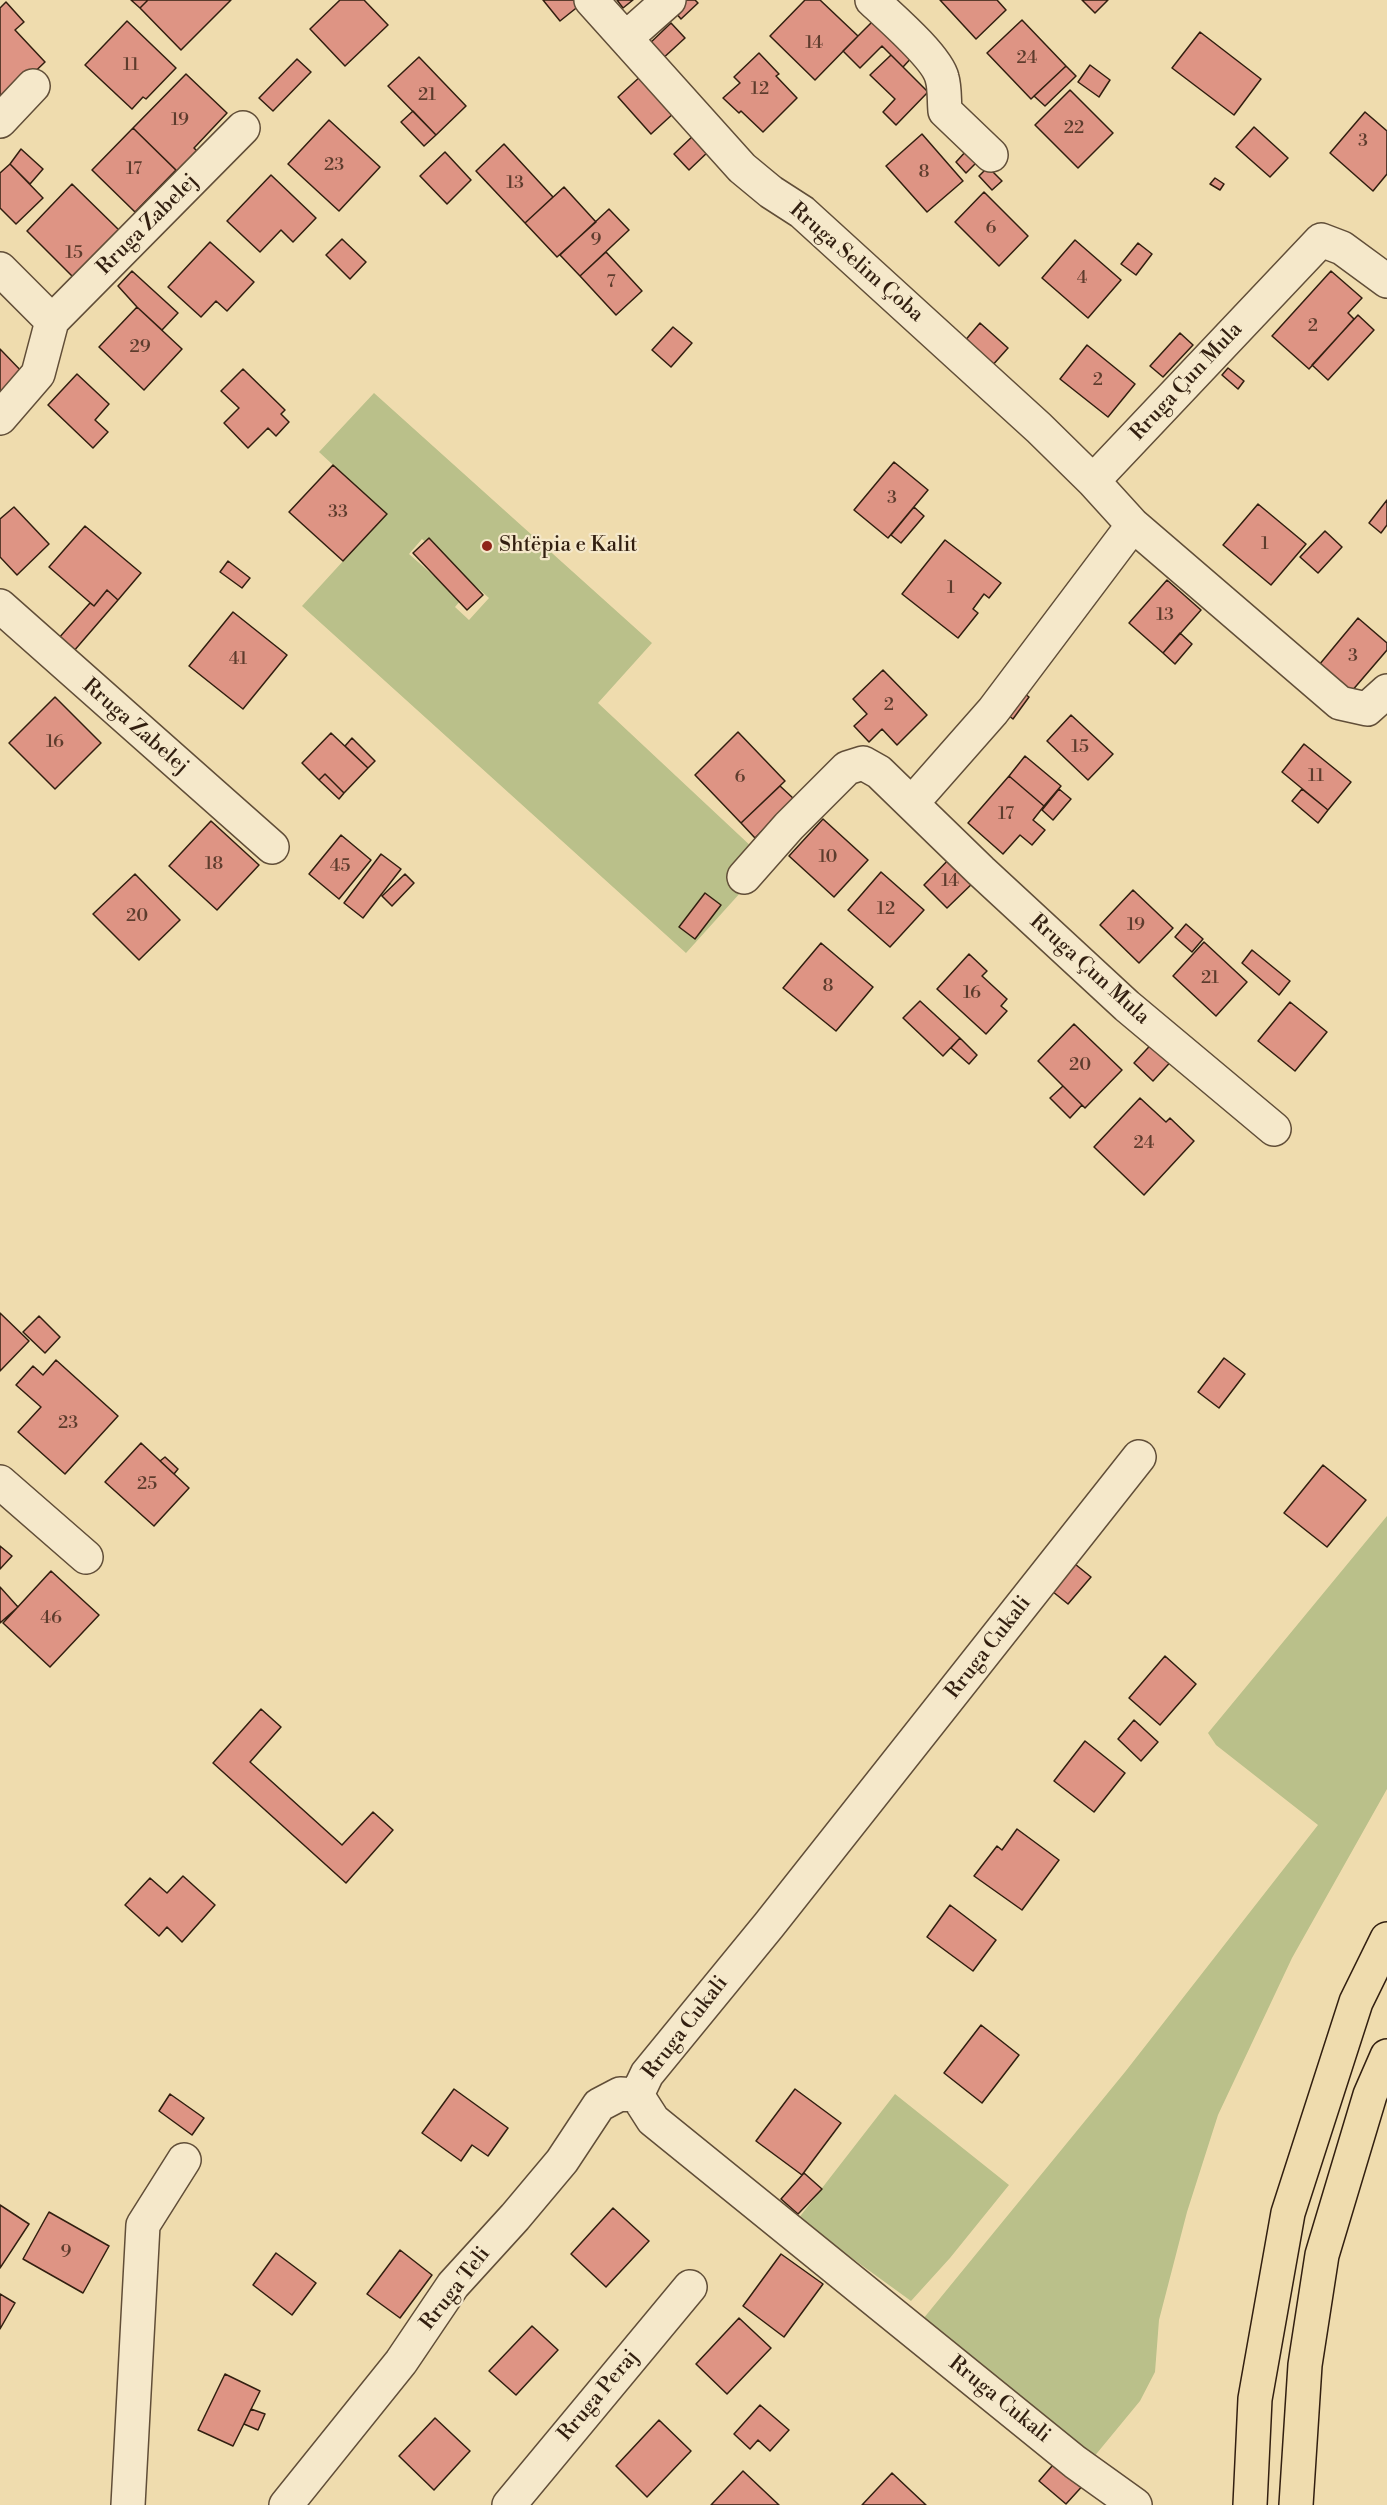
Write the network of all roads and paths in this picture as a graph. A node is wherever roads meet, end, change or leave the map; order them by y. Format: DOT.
graph roads {
  1 [pos="591,0"];
  2 [pos="669,0"];
  3 [pos="872,0"];
  4 [pos="626,38"];
  5 [pos="33,86"];
  6 [pos="0,121"];
  7 [pos="243,128"];
  8 [pos="991,155"];
  9 [pos="0,269"];
  10 [pos="1387,281"];
  11 [pos="52,321"];
  12 [pos="0,418"];
  13 [pos="1093,481"];
  14 [pos="1133,525"];
  15 [pos="0,606"];
  16 [pos="1387,692"];
  17 [pos="912,803"];
  18 [pos="272,847"];
  19 [pos="744,877"];
  20 [pos="1274,1129"];
  21 [pos="1139,1457"];
  22 [pos="0,1482"];
  23 [pos="86,1557"];
  24 [pos="1387,1939"];
  25 [pos="1387,2056"];
  26 [pos="637,2095"];
  27 [pos="184,2160"];
  28 [pos="690,2288"];
  29 [pos="128,2505"];
  30 [pos="286,2505"];
  31 [pos="509,2505"];
  32 [pos="1135,2505"];
  33 [pos="1250,2505"];
  34 [pos="1296,2505"];
  1 -- 4 [label="street, Rruga Selim Çoba"];
  2 -- 4 [label="street"];
  3 -- 8 [label="street"];
  4 -- 13 [label="street, Rruga Selim Çoba"];
  5 -- 6 [label="street"];
  7 -- 11 [label="street, Rruga Zabelej"];
  9 -- 11 [label="street"];
  10 -- 13 [label="street, Rruga Çun Mula"];
  11 -- 12 [label="street, Rruga Zabelej"];
  13 -- 14 [label="street"];
  14 -- 16 [label="street"];
  14 -- 17 [label="street"];
  15 -- 18 [label="street, Rruga Zabelej"];
  17 -- 19 [label="street, Rruga Çun Mula"];
  17 -- 20 [label="street, Rruga Çun Mula"];
  21 -- 26 [label="street, Rruga Cukali"];
  22 -- 23 [label="street"];
  24 -- 33 [label="highway"];
  25 -- 34 [label="highway"];
  26 -- 30 [label="street, Rruga Teli"];
  26 -- 32 [label="street, Rruga Cukali"];
  27 -- 29 [label="street"];
  28 -- 31 [label="street, Rruga Peraj"];
}
